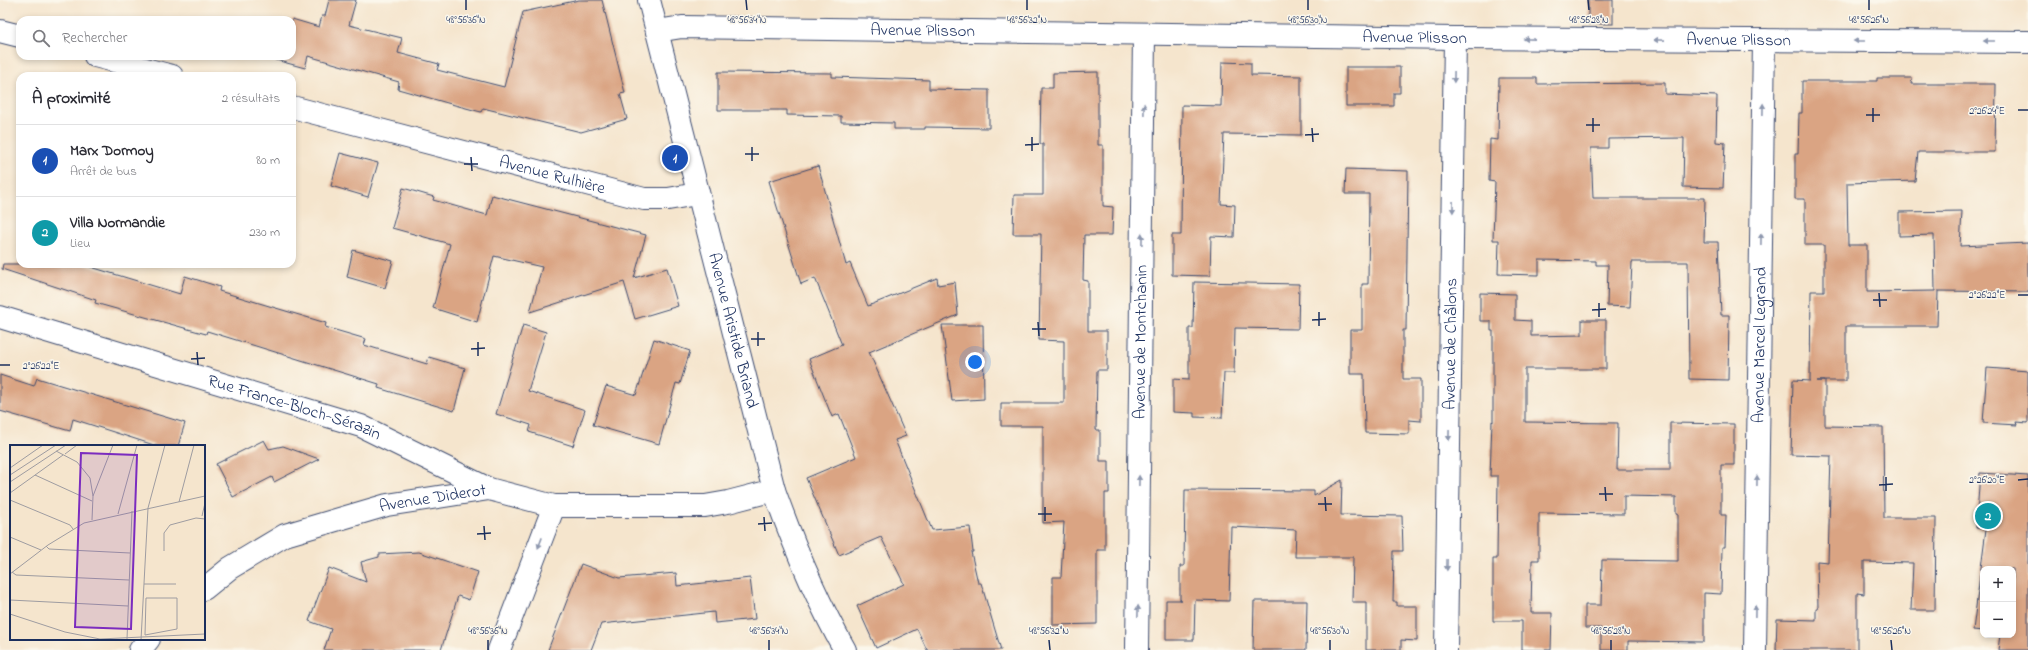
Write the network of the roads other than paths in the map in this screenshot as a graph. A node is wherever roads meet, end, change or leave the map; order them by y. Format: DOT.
graph roads {
  1 [pos="649,0"];
  2 [pos="0,31"];
  3 [pos="657,31"];
  4 [pos="1144,34"];
  5 [pos="16,35"];
  6 [pos="1455,38"];
  7 [pos="1764,40"];
  8 [pos="2028,42"];
  9 [pos="110,60"];
  10 [pos="157,72"];
  11 [pos="296,108"];
  12 [pos="697,194"];
  13 [pos="0,317"];
  14 [pos="489,489"];
  15 [pos="774,490"];
  16 [pos="554,506"];
  17 [pos="205,588"];
  18 [pos="149,640"];
  19 [pos="140,650"];
  20 [pos="499,650"];
  21 [pos="845,650"];
  22 [pos="1137,650"];
  23 [pos="1446,650"];
  24 [pos="1755,650"];
  1 -- 3 [label="street, Avenue Aristide Briand"];
  2 -- 5 [label="street"];
  3 -- 4 [label="street, Avenue Plisson"];
  3 -- 12 [label="street, Avenue Aristide Briand"];
  4 -- 6 [label="street, Avenue Plisson"];
  22 -- 4 [label="street, Avenue de Montchanin, one-way"];
  7 -- 6 [label="street, Avenue Plisson, one-way"];
  6 -- 23 [label="street, Avenue de Châlons, one-way"];
  8 -- 7 [label="street, Avenue Plisson, one-way"];
  24 -- 7 [label="street, Avenue Marcel Legrand, one-way"];
  9 -- 10 [label="street"];
  11 -- 12 [label="street, Avenue Rulhière"];
  12 -- 15 [label="street, Avenue Aristide Briand"];
  13 -- 14 [label="street, Rue France-Bloch-Sérazin"];
  14 -- 16 [label="street, Avenue Diderot"];
  14 -- 17 [label="street, Avenue Diderot"];
  15 -- 16 [label="street, Avenue Diderot"];
  15 -- 21 [label="street, Avenue Aristide Briand"];
  16 -- 20 [label="street, one-way"];
  18 -- 19 [label="street"];
}
